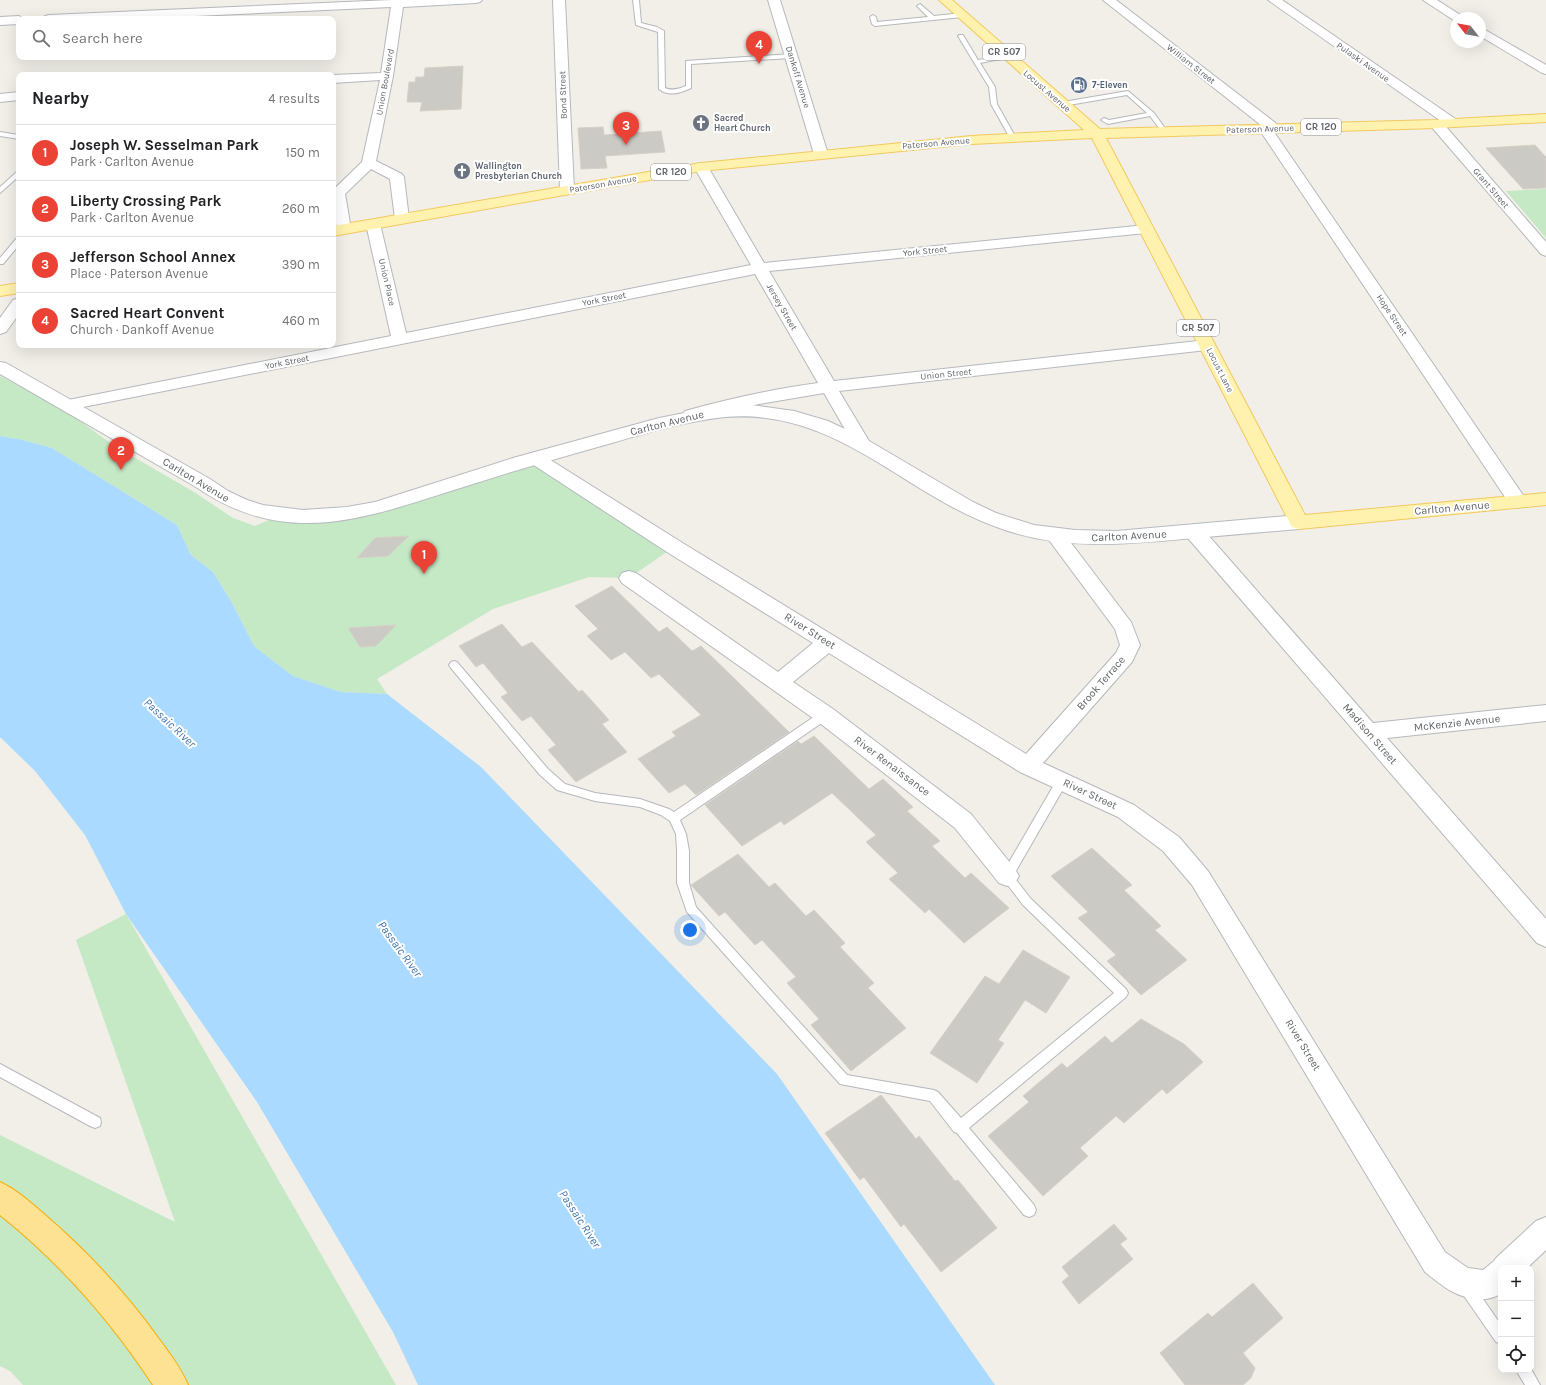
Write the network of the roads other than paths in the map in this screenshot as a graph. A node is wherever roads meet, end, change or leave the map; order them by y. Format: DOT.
graph roads {
  1 [pos="476,0"];
  2 [pos="559,0"];
  3 [pos="636,0"];
  4 [pos="774,0"];
  5 [pos="945,0"];
  6 [pos="1109,0"];
  7 [pos="1274,0"];
  8 [pos="1429,0"];
  9 [pos="398,2"];
  10 [pos="920,6"];
  11 [pos="1450,13"];
  12 [pos="962,15"];
  13 [pos="111,16"];
  14 [pos="873,17"];
  15 [pos="932,17"];
  16 [pos="16,20"];
  17 [pos="0,21"];
  18 [pos="1486,35"];
  19 [pos="960,36"];
  20 [pos="791,56"];
  21 [pos="1008,57"];
  22 [pos="976,62"];
  23 [pos="1546,70"];
  24 [pos="387,76"];
  25 [pos="336,79"];
  26 [pos="16,96"];
  27 [pos="1105,97"];
  28 [pos="0,98"];
  29 [pos="1094,99"];
  30 [pos="1083,101"];
  31 [pos="1063,104"];
  32 [pos="1113,104"];
  33 [pos="1102,106"];
  34 [pos="1091,108"];
  35 [pos="1152,114"];
  36 [pos="1546,118"];
  37 [pos="1452,123"];
  38 [pos="1436,124"];
  39 [pos="1100,127"];
  40 [pos="1270,128"];
  41 [pos="1164,131"];
  42 [pos="0,134"];
  43 [pos="16,137"];
  44 [pos="1013,138"];
  45 [pos="821,154"];
  46 [pos="369,163"];
  47 [pos="701,167"];
  48 [pos="16,175"];
  49 [pos="567,190"];
  50 [pos="0,191"];
  51 [pos="402,219"];
  52 [pos="374,224"];
  53 [pos="1146,229"];
  54 [pos="339,230"];
  55 [pos="16,244"];
  56 [pos="1546,252"];
  57 [pos="0,262"];
  58 [pos="760,268"];
  59 [pos="16,288"];
  60 [pos="0,291"];
  61 [pos="16,307"];
  62 [pos="0,329"];
  63 [pos="400,340"];
  64 [pos="1207,345"];
  65 [pos="0,367"];
  66 [pos="828,386"];
  67 [pos="68,405"];
  68 [pos="688,416"];
  69 [pos="863,446"];
  70 [pos="535,458"];
  71 [pos="1546,499"];
  72 [pos="1518,502"];
  73 [pos="1299,522"];
  74 [pos="1194,532"];
  75 [pos="1055,536"];
  76 [pos="629,578"];
  77 [pos="828,642"];
  78 [pos="454,665"];
  79 [pos="778,683"];
  80 [pos="1546,713"];
  81 [pos="826,715"];
  82 [pos="1369,732"];
  83 [pos="1028,766"];
  84 [pos="1062,781"];
  85 [pos="674,818"];
  86 [pos="1007,876"];
  87 [pos="1546,936"];
  88 [pos="0,1070"];
  89 [pos="95,1122"];
  90 [pos="959,1128"];
  91 [pos="0,1197"];
  92 [pos="1029,1210"];
  93 [pos="1546,1231"];
  94 [pos="1490,1277"];
  95 [pos="1498,1321"];
  96 [pos="1525,1373"];
  97 [pos="172,1385"];
  98 [pos="1533,1385"];
  1 -- 9 [label="street"];
  2 -- 49 [label="street, Bond Street"];
  3 -- 20 [label="lane"];
  4 -- 20 [label="street, Dankoff Avenue"];
  5 -- 12 [label="main road, Locust Avenue / CR 507"];
  6 -- 40 [label="street, William Street"];
  7 -- 37 [label="street, Pulaski Avenue"];
  8 -- 11 [label="street"];
  9 -- 13 [label="street"];
  9 -- 24 [label="street, Union Boulevard"];
  10 -- 15 [label="lane"];
  12 -- 15 [label="lane"];
  12 -- 21 [label="main road, Locust Avenue / CR 507"];
  14 -- 15 [label="lane"];
  16 -- 17 [label="street"];
  18 -- 23 [label="street"];
  19 -- 22 [label="lane"];
  20 -- 45 [label="street, Dankoff Avenue"];
  21 -- 22 [label="lane"];
  21 -- 31 [label="main road, Locust Avenue / CR 507"];
  22 -- 44 [label="lane"];
  24 -- 25 [label="street"];
  24 -- 46 [label="street, Union Boulevard"];
  26 -- 28 [label="street"];
  27 -- 29 [label="lane"];
  27 -- 32 [label="lane"];
  27 -- 35 [label="lane"];
  29 -- 30 [label="lane"];
  29 -- 33 [label="lane"];
  30 -- 31 [label="lane"];
  30 -- 34 [label="lane"];
  31 -- 39 [label="main road, Locust Avenue / CR 507"];
  35 -- 39 [label="lane"];
  35 -- 41 [label="lane"];
  36 -- 37 [label="main road, Paterson Avenue / CR 120"];
  37 -- 38 [label="main road, Paterson Avenue / CR 120"];
  38 -- 40 [label="main road, Paterson Avenue / CR 120"];
  38 -- 56 [label="street, Grant Street"];
  39 -- 41 [label="main road, Paterson Avenue / CR 120"];
  39 -- 44 [label="main road, Paterson Avenue / CR 120"];
  39 -- 53 [label="main road, Locust Lane / CR 507"];
  40 -- 41 [label="main road, Paterson Avenue / CR 120"];
  40 -- 72 [label="street, Hope Street"];
  42 -- 43 [label="lane"];
  44 -- 45 [label="main road, Paterson Avenue / CR 120"];
  45 -- 47 [label="main road, Paterson Avenue / CR 120"];
  46 -- 51 [label="street"];
  46 -- 54 [label="street"];
  47 -- 49 [label="main road, Paterson Avenue / CR 120"];
  47 -- 58 [label="street, Jersey Street"];
  48 -- 50 [label="lane"];
  49 -- 51 [label="main road, Paterson Avenue / CR 120"];
  51 -- 52 [label="main road, Paterson Avenue / CR 120"];
  52 -- 54 [label="main road, Paterson Avenue / CR 120"];
  52 -- 63 [label="street, Union Place"];
  53 -- 58 [label="street, York Street"];
  53 -- 64 [label="main road, Locust Lane / CR 507"];
  55 -- 57 [label="lane"];
  58 -- 63 [label="street, York Street"];
  58 -- 66 [label="street, Jersey Street"];
  59 -- 60 [label="main road"];
  61 -- 62 [label="street"];
  63 -- 67 [label="street, York Street"];
  64 -- 66 [label="street, Union Street"];
  64 -- 73 [label="main road, Locust Lane / CR 507"];
  65 -- 67 [label="street, Carlton Avenue"];
  66 -- 68 [label="street, Union Street"];
  66 -- 69 [label="street, Jersey Street"];
  67 -- 70 [label="street, Carlton Avenue"];
  68 -- 69 [label="street, Carlton Avenue"];
  68 -- 70 [label="street, Carlton Avenue"];
  69 -- 75 [label="street, Carlton Avenue"];
  70 -- 77 [label="street, River Street"];
  71 -- 72 [label="main road, Carlton Avenue"];
  72 -- 73 [label="main road, Carlton Avenue"];
  73 -- 74 [label="street, Carlton Avenue"];
  74 -- 75 [label="street, Carlton Avenue"];
  74 -- 82 [label="street, Madison Street"];
  75 -- 83 [label="street, Brook Terrace"];
  76 -- 79 [label="street, River Renaissance"];
  77 -- 79 [label="street"];
  77 -- 83 [label="street, River Street"];
  78 -- 85 [label="lane"];
  79 -- 81 [label="street, River Renaissance"];
  80 -- 82 [label="street, McKenzie Avenue"];
  81 -- 85 [label="lane"];
  81 -- 86 [label="street, River Renaissance"];
  82 -- 87 [label="street, Madison Street"];
  83 -- 84 [label="street, River Street"];
  84 -- 86 [label="lane"];
  84 -- 94 [label="street, River Street"];
  85 -- 90 [label="lane"];
  86 -- 90 [label="lane, River Renaissance"];
  88 -- 89 [label="lane"];
  90 -- 92 [label="lane"];
  91 -- 97 [label="highway"];
  93 -- 94 [label="street"];
  94 -- 95 [label="lane"];
  96 -- 98 [label="lane"];
}
